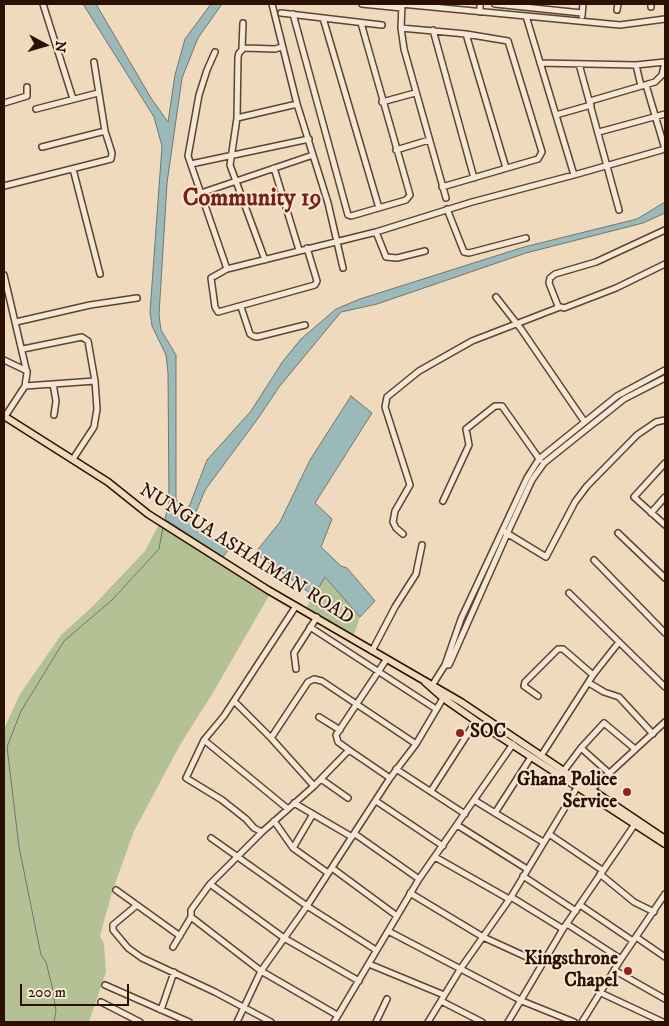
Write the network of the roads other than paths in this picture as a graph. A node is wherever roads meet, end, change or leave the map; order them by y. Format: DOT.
graph roads {
  1 [pos="43,4"];
  2 [pos="272,4"];
  3 [pos="362,4"];
  4 [pos="480,4"];
  5 [pos="495,4"];
  6 [pos="583,4"];
  7 [pos="618,4"];
  8 [pos="402,5"];
  9 [pos="435,5"];
  10 [pos="617,10"];
  11 [pos="281,12"];
  12 [pos="480,12"];
  13 [pos="582,13"];
  14 [pos="293,14"];
  15 [pos="526,16"];
  16 [pos="323,18"];
  17 [pos="665,19"];
  18 [pos="243,22"];
  19 [pos="361,22"];
  20 [pos="581,22"];
  21 [pos="382,25"];
  22 [pos="401,28"];
  23 [pos="433,30"];
  24 [pos="466,34"];
  25 [pos="282,47"];
  26 [pos="242,49"];
  27 [pos="215,52"];
  28 [pos="94,62"];
  29 [pos="540,63"];
  30 [pos="579,64"];
  31 [pos="636,65"];
  32 [pos="644,85"];
  33 [pos="27,87"];
  34 [pos="98,92"];
  35 [pos="415,93"];
  36 [pos="73,99"];
  37 [pos="382,102"];
  38 [pos="4,103"];
  39 [pos="590,103"];
  40 [pos="298,104"];
  41 [pos="36,109"];
  42 [pos="665,114"];
  43 [pos="556,115"];
  44 [pos="656,117"];
  45 [pos="237,118"];
  46 [pos="105,132"];
  47 [pos="599,132"];
  48 [pos="309,139"];
  49 [pos="429,140"];
  50 [pos="42,147"];
  51 [pos="665,149"];
  52 [pos="396,150"];
  53 [pos="232,155"];
  54 [pos="313,155"];
  55 [pos="191,164"];
  56 [pos="608,165"];
  57 [pos="274,168"];
  58 [pos="506,168"];
  59 [pos="73,169"];
  60 [pos="574,174"];
  61 [pos="474,178"];
  62 [pos="234,180"];
  63 [pos="4,186"];
  64 [pos="442,187"];
  65 [pos="201,193"];
  66 [pos="446,198"];
  67 [pos="380,208"];
  68 [pos="447,210"];
  69 [pos="619,210"];
  70 [pos="665,230"];
  71 [pos="376,232"];
  72 [pos="526,238"];
  73 [pos="336,240"];
  74 [pos="307,248"];
  75 [pos="300,250"];
  76 [pos="425,251"];
  77 [pos="265,260"];
  78 [pos="665,264"];
  79 [pos="343,268"];
  80 [pos="227,269"];
  81 [pos="100,274"];
  82 [pos="4,275"];
  83 [pos="496,297"];
  84 [pos="138,298"];
  85 [pos="4,303"];
  86 [pos="11,304"];
  87 [pos="241,307"];
  88 [pos="560,307"];
  89 [pos="16,322"];
  90 [pos="516,323"];
  91 [pos="305,325"];
  92 [pos="23,349"];
  93 [pos="4,360"];
  94 [pos="665,370"];
  95 [pos="27,371"];
  96 [pos="665,378"];
  97 [pos="95,381"];
  98 [pos="53,384"];
  99 [pos="24,386"];
  100 [pos="54,415"];
  101 [pos="4,417"];
  102 [pos="665,420"];
  103 [pos="584,421"];
  104 [pos="73,459"];
  105 [pos="541,461"];
  106 [pos="665,463"];
  107 [pos="665,497"];
  108 [pos="443,501"];
  109 [pos="651,512"];
  110 [pos="665,525"];
  111 [pos="505,532"];
  112 [pos="618,533"];
  113 [pos="403,534"];
  114 [pos="422,545"];
  115 [pos="594,560"];
  116 [pos="665,578"];
  117 [pos="569,593"];
  118 [pos="296,606"];
  119 [pos="317,617"];
  120 [pos="310,627"];
  121 [pos="665,633"];
  122 [pos="619,642"];
  123 [pos="372,651"];
  124 [pos="386,660"];
  125 [pos="296,669"];
  126 [pos="379,671"];
  127 [pos="593,675"];
  128 [pos="425,682"];
  129 [pos="589,683"];
  130 [pos="433,684"];
  131 [pos="665,687"];
  132 [pos="445,695"];
  133 [pos="538,696"];
  134 [pos="234,702"];
  135 [pos="356,706"];
  136 [pos="436,709"];
  137 [pos="319,717"];
  138 [pos="476,721"];
  139 [pos="665,722"];
  140 [pos="340,730"];
  141 [pos="652,734"];
  142 [pos="271,738"];
  143 [pos="204,740"];
  144 [pos="416,744"];
  145 [pos="513,744"];
  146 [pos="581,748"];
  147 [pos="635,749"];
  148 [pos="349,750"];
  149 [pos="541,756"];
  150 [pos="531,757"];
  151 [pos="396,769"];
  152 [pos="563,772"];
  153 [pos="609,773"];
  154 [pos="390,778"];
  155 [pos="321,779"];
  156 [pos="314,786"];
  157 [pos="578,786"];
  158 [pos="431,791"];
  159 [pos="589,792"];
  160 [pos="348,798"];
  161 [pos="474,800"];
  162 [pos="376,801"];
  163 [pos="294,803"];
  164 [pos="288,808"];
  165 [pos="495,813"];
  166 [pos="313,814"];
  167 [pos="465,814"];
  168 [pos="274,821"];
  169 [pos="635,824"];
  170 [pos="457,825"];
  171 [pos="262,832"];
  172 [pos="549,834"];
  173 [pos="354,836"];
  174 [pos="211,838"];
  175 [pos="665,839"];
  176 [pos="543,842"];
  177 [pos="665,844"];
  178 [pos="443,846"];
  179 [pos="293,848"];
  180 [pos="236,856"];
  181 [pos="436,857"];
  182 [pos="527,869"];
  183 [pos="330,871"];
  184 [pos="601,872"];
  185 [pos="523,876"];
  186 [pos="419,879"];
  187 [pos="210,884"];
  188 [pos="116,890"];
  189 [pos="410,893"];
  190 [pos="665,894"];
  191 [pos="510,898"];
  192 [pos="137,905"];
  193 [pos="580,905"];
  194 [pos="307,906"];
  195 [pos="576,911"];
  196 [pos="654,912"];
  197 [pos="191,916"];
  198 [pos="396,916"];
  199 [pos="567,924"];
  200 [pos="564,929"];
  201 [pos="388,931"];
  202 [pos="180,936"];
  203 [pos="483,936"];
  204 [pos="284,938"];
  205 [pos="635,939"];
  206 [pos="173,947"];
  207 [pos="376,950"];
  208 [pos="665,957"];
  209 [pos="621,959"];
  210 [pos="369,964"];
  211 [pos="542,964"];
  212 [pos="461,968"];
  213 [pos="614,970"];
  214 [pos="261,971"];
  215 [pos="174,972"];
  216 [pos="358,981"];
  217 [pos="105,985"];
  218 [pos="601,993"];
  219 [pos="444,995"];
  220 [pos="387,999"];
  221 [pos="665,999"];
  222 [pos="441,1001"];
  223 [pos="522,1001"];
  224 [pos="101,1002"];
  225 [pos="243,1008"];
  226 [pos="161,1010"];
  227 [pos="337,1015"];
  228 [pos="179,1020"];
  229 [pos="140,1022"];
  230 [pos="189,1022"];
  231 [pos="237,1022"];
  232 [pos="271,1022"];
  233 [pos="334,1022"];
  234 [pos="376,1022"];
  235 [pos="428,1022"];
  236 [pos="482,1022"];
  237 [pos="508,1022"];
  238 [pos="574,1022"];
  239 [pos="582,1022"];
  240 [pos="663,1022"];
  1 -- 36 [label="street"];
  2 -- 25 [label="street"];
  3 -- 8 [label="street"];
  4 -- 12 [label="street"];
  5 -- 13 [label="street"];
  6 -- 13 [label="street"];
  7 -- 10 [label="street"];
  8 -- 9 [label="street"];
  8 -- 22 [label="street"];
  9 -- 12 [label="street"];
  11 -- 14 [label="street"];
  12 -- 15 [label="street"];
  13 -- 20 [label="street"];
  14 -- 16 [label="street"];
  14 -- 67 [label="street"];
  15 -- 20 [label="street"];
  15 -- 29 [label="street"];
  16 -- 19 [label="street"];
  16 -- 67 [label="street"];
  17 -- 20 [label="street"];
  18 -- 26 [label="street"];
  19 -- 21 [label="street"];
  19 -- 37 [label="street"];
  22 -- 23 [label="street"];
  22 -- 35 [label="street"];
  23 -- 24 [label="street"];
  23 -- 61 [label="street"];
  24 -- 58 [label="street"];
  24 -- 58 [label="street"];
  25 -- 26 [label="street"];
  25 -- 40 [label="street"];
  26 -- 45 [label="street"];
  27 -- 55 [label="street"];
  28 -- 34 [label="street"];
  29 -- 30 [label="street"];
  29 -- 43 [label="street"];
  30 -- 31 [label="street"];
  30 -- 39 [label="street"];
  31 -- 32 [label="street"];
  31 -- 32 [label="street"];
  32 -- 39 [label="street"];
  32 -- 44 [label="street"];
  33 -- 38 [label="street"];
  34 -- 36 [label="street"];
  34 -- 46 [label="street"];
  35 -- 37 [label="street"];
  35 -- 49 [label="street"];
  36 -- 41 [label="street"];
  37 -- 52 [label="street"];
  39 -- 43 [label="street"];
  39 -- 47 [label="street"];
  40 -- 45 [label="street"];
  40 -- 48 [label="street"];
  42 -- 44 [label="street"];
  43 -- 60 [label="street"];
  44 -- 47 [label="street"];
  44 -- 51 [label="street"];
  45 -- 53 [label="street"];
  46 -- 50 [label="street"];
  46 -- 59 [label="street"];
  47 -- 56 [label="street"];
  48 -- 53 [label="street"];
  48 -- 54 [label="street"];
  49 -- 52 [label="street"];
  49 -- 64 [label="street"];
  51 -- 56 [label="street"];
  52 -- 67 [label="street"];
  53 -- 55 [label="street"];
  53 -- 62 [label="street"];
  54 -- 57 [label="street"];
  54 -- 73 [label="street"];
  55 -- 65 [label="street"];
  56 -- 60 [label="street"];
  56 -- 69 [label="street"];
  57 -- 62 [label="street"];
  57 -- 75 [label="street"];
  58 -- 61 [label="street"];
  59 -- 63 [label="street"];
  59 -- 81 [label="street"];
  60 -- 68 [label="street"];
  61 -- 64 [label="street"];
  62 -- 65 [label="street"];
  62 -- 77 [label="street"];
  64 -- 66 [label="street"];
  65 -- 80 [label="street"];
  68 -- 71 [label="street"];
  68 -- 72 [label="street"];
  70 -- 88 [label="street"];
  71 -- 73 [label="street"];
  71 -- 76 [label="street"];
  73 -- 74 [label="street"];
  73 -- 79 [label="street"];
  74 -- 75 [label="street"];
  74 -- 87 [label="street"];
  75 -- 77 [label="street"];
  77 -- 80 [label="street"];
  78 -- 88 [label="street"];
  80 -- 87 [label="street"];
  82 -- 86 [label="street"];
  83 -- 90 [label="street"];
  84 -- 89 [label="street"];
  85 -- 86 [label="street"];
  86 -- 89 [label="street"];
  87 -- 91 [label="street"];
  88 -- 90 [label="street"];
  89 -- 92 [label="street"];
  90 -- 103 [label="street"];
  90 -- 113 [label="street"];
  92 -- 95 [label="street"];
  92 -- 97 [label="street"];
  93 -- 95 [label="street"];
  94 -- 103 [label="street"];
  95 -- 99 [label="street"];
  96 -- 105 [label="street"];
  97 -- 98 [label="street"];
  97 -- 104 [label="street"];
  98 -- 99 [label="street"];
  98 -- 100 [label="street"];
  99 -- 101 [label="street"];
  101 -- 104 [label="main road, NUNGUA ASHAIMAN ROAD"];
  102 -- 111 [label="street"];
  103 -- 105 [label="street"];
  104 -- 118 [label="main road, NUNGUA ASHAIMAN ROAD"];
  105 -- 108 [label="street"];
  105 -- 111 [label="street"];
  106 -- 109 [label="street"];
  107 -- 109 [label="street"];
  109 -- 110 [label="street"];
  111 -- 130 [label="street"];
  112 -- 116 [label="street"];
  114 -- 123 [label="street"];
  115 -- 121 [label="street"];
  117 -- 122 [label="street"];
  118 -- 119 [label="main road, NUNGUA ASHAIMAN ROAD"];
  118 -- 134 [label="street"];
  119 -- 120 [label="street"];
  119 -- 123 [label="main road, NUNGUA ASHAIMAN ROAD"];
  120 -- 125 [label="street"];
  120 -- 126 [label="street"];
  122 -- 127 [label="street"];
  122 -- 131 [label="street"];
  123 -- 124 [label="main road, NUNGUA ASHAIMAN ROAD"];
  124 -- 126 [label="street"];
  124 -- 128 [label="main road, NUNGUA ASHAIMAN ROAD"];
  126 -- 135 [label="street"];
  126 -- 136 [label="street"];
  127 -- 129 [label="street"];
  127 -- 133 [label="street"];
  128 -- 130 [label="main road, NUNGUA ASHAIMAN ROAD"];
  128 -- 132 [label="main road, NUNGUA ASHAIMAN ROAD"];
  129 -- 141 [label="street"];
  129 -- 149 [label="street"];
  130 -- 132 [label="main road, NUNGUA ASHAIMAN ROAD"];
  132 -- 136 [label="street"];
  132 -- 138 [label="main road, NUNGUA ASHAIMAN ROAD"];
  132 -- 149 [label="main road, NUNGUA ASHAIMAN ROAD"];
  134 -- 142 [label="street"];
  134 -- 143 [label="street"];
  135 -- 140 [label="street"];
  135 -- 142 [label="street"];
  135 -- 144 [label="street"];
  136 -- 144 [label="street"];
  137 -- 140 [label="street"];
  138 -- 145 [label="main road, NUNGUA ASHAIMAN ROAD"];
  138 -- 158 [label="street"];
  139 -- 141 [label="street"];
  140 -- 148 [label="street"];
  141 -- 147 [label="street"];
  142 -- 156 [label="street"];
  143 -- 164 [label="street"];
  143 -- 171 [label="street"];
  144 -- 151 [label="street"];
  145 -- 150 [label="main road, NUNGUA ASHAIMAN ROAD"];
  145 -- 161 [label="street"];
  146 -- 147 [label="street"];
  146 -- 152 [label="street"];
  146 -- 153 [label="street"];
  147 -- 153 [label="street"];
  148 -- 154 [label="street"];
  148 -- 155 [label="street"];
  149 -- 152 [label="main road, NUNGUA ASHAIMAN ROAD"];
  150 -- 157 [label="main road, NUNGUA ASHAIMAN ROAD"];
  150 -- 165 [label="street"];
  151 -- 154 [label="street"];
  151 -- 158 [label="street"];
  152 -- 157 [label="main road, NUNGUA ASHAIMAN ROAD"];
  153 -- 159 [label="street"];
  154 -- 162 [label="street"];
  155 -- 156 [label="street"];
  155 -- 160 [label="street"];
  156 -- 163 [label="street"];
  157 -- 159 [label="main road, NUNGUA ASHAIMAN ROAD"];
  157 -- 172 [label="street"];
  158 -- 167 [label="street"];
  159 -- 169 [label="main road, NUNGUA ASHAIMAN ROAD"];
  159 -- 175 [label="main road, NUNGUA ASHAIMAN ROAD"];
  161 -- 165 [label="street"];
  161 -- 167 [label="street"];
  162 -- 173 [label="street"];
  162 -- 178 [label="street"];
  163 -- 164 [label="street"];
  163 -- 166 [label="street"];
  164 -- 168 [label="street"];
  165 -- 176 [label="street"];
  166 -- 173 [label="street"];
  166 -- 179 [label="street"];
  167 -- 170 [label="street"];
  168 -- 171 [label="street"];
  168 -- 179 [label="street"];
  169 -- 177 [label="main road, NUNGUA ASHAIMAN ROAD"];
  169 -- 184 [label="street"];
  170 -- 178 [label="street"];
  170 -- 182 [label="street"];
  171 -- 180 [label="street"];
  172 -- 176 [label="street"];
  172 -- 184 [label="street"];
  173 -- 183 [label="street"];
  173 -- 186 [label="street"];
  174 -- 180 [label="street"];
  176 -- 182 [label="street"];
  178 -- 181 [label="street"];
  179 -- 183 [label="street"];
  180 -- 187 [label="street"];
  180 -- 194 [label="street"];
  181 -- 186 [label="street"];
  181 -- 191 [label="street"];
  182 -- 185 [label="street"];
  183 -- 194 [label="street"];
  183 -- 198 [label="street"];
  184 -- 193 [label="street"];
  184 -- 196 [label="street"];
  185 -- 191 [label="street"];
  185 -- 195 [label="street"];
  186 -- 189 [label="street"];
  187 -- 197 [label="street"];
  187 -- 204 [label="street"];
  188 -- 192 [label="street"];
  189 -- 198 [label="street"];
  189 -- 203 [label="street"];
  190 -- 196 [label="street"];
  191 -- 200 [label="street"];
  191 -- 203 [label="street"];
  192 -- 202 [label="street"];
  192 -- 215 [label="street"];
  193 -- 195 [label="street"];
  193 -- 205 [label="street"];
  194 -- 204 [label="street"];
  194 -- 207 [label="street"];
  195 -- 199 [label="street"];
  196 -- 205 [label="street"];
  197 -- 202 [label="street"];
  197 -- 214 [label="street"];
  198 -- 201 [label="street"];
  199 -- 200 [label="street"];
  199 -- 209 [label="street"];
  200 -- 211 [label="street"];
  201 -- 207 [label="street"];
  201 -- 212 [label="street"];
  202 -- 206 [label="street"];
  203 -- 211 [label="street"];
  203 -- 212 [label="street"];
  204 -- 214 [label="street"];
  204 -- 216 [label="street"];
  205 -- 208 [label="street"];
  205 -- 209 [label="street"];
  207 -- 210 [label="street"];
  209 -- 213 [label="street"];
  210 -- 216 [label="street"];
  210 -- 219 [label="street"];
  211 -- 223 [label="street"];
  212 -- 219 [label="street"];
  212 -- 223 [label="street"];
  213 -- 218 [label="street"];
  213 -- 221 [label="street"];
  214 -- 225 [label="street"];
  214 -- 227 [label="street"];
  215 -- 225 [label="street"];
  215 -- 226 [label="street"];
  216 -- 227 [label="street"];
  217 -- 226 [label="street"];
  218 -- 239 [label="street"];
  218 -- 240 [label="street"];
  219 -- 222 [label="street"];
  220 -- 234 [label="street"];
  222 -- 235 [label="street"];
  222 -- 236 [label="street"];
  223 -- 237 [label="street"];
  223 -- 238 [label="street"];
  224 -- 229 [label="street"];
  225 -- 231 [label="street"];
  225 -- 232 [label="street"];
  226 -- 228 [label="street"];
  227 -- 233 [label="street"];
  228 -- 230 [label="street"];
}
